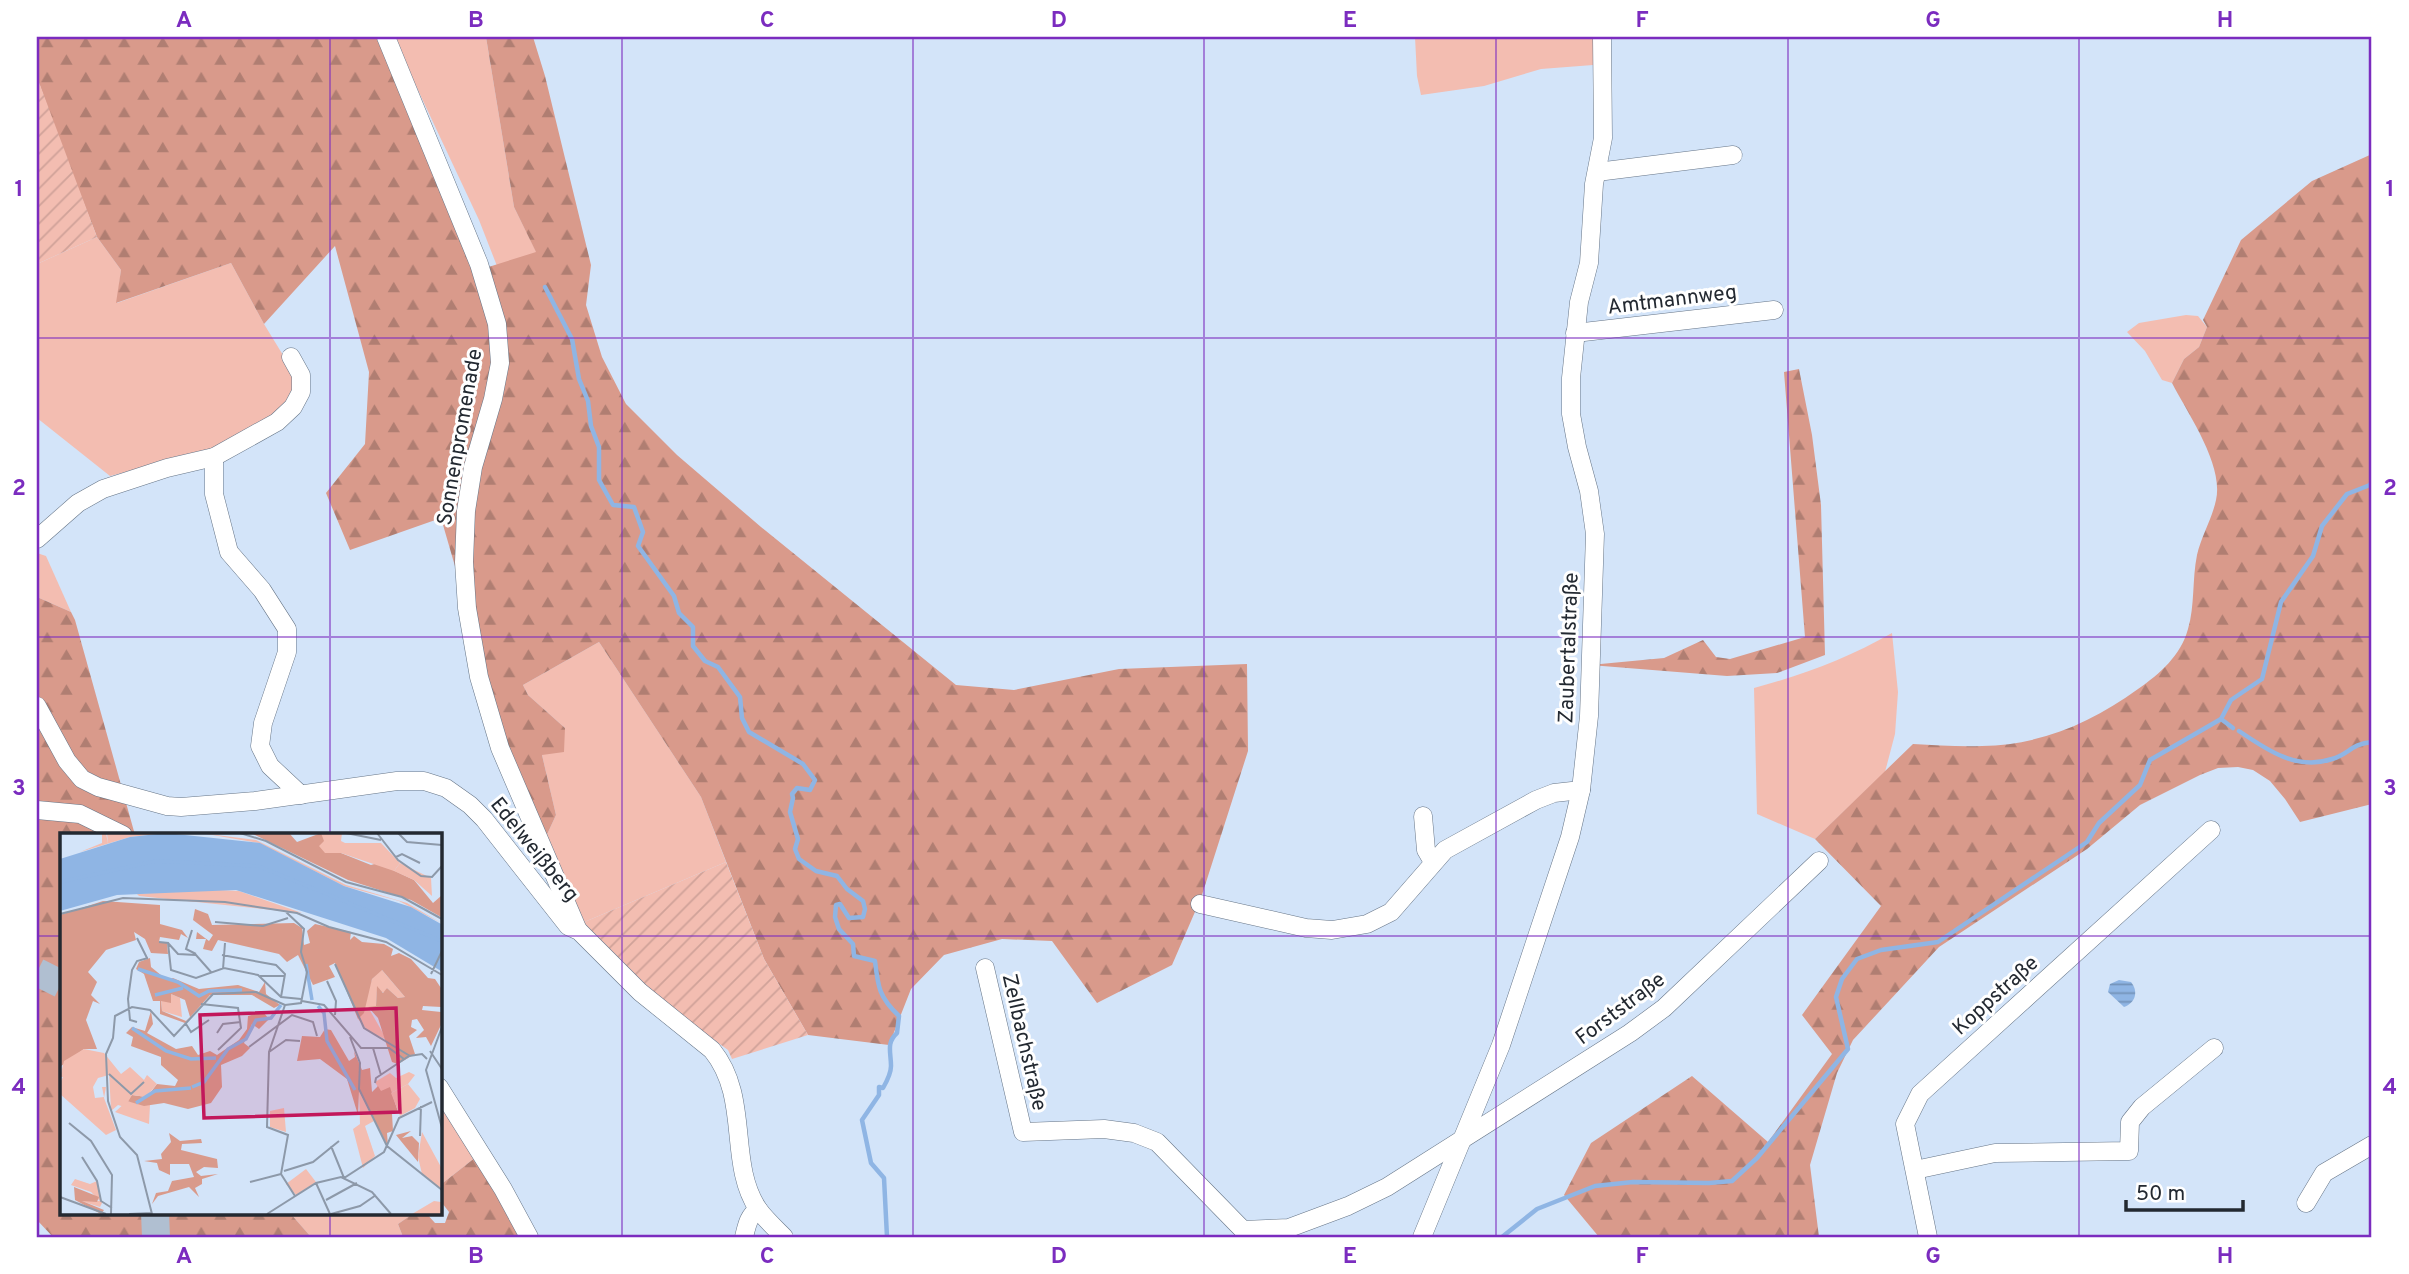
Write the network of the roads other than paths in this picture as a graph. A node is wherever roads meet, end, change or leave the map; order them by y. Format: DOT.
graph roads {
  1 [pos="386,37"];
  2 [pos="1602,37"];
  3 [pos="1734,155"];
  4 [pos="1597,172"];
  5 [pos="1774,310"];
  6 [pos="1575,333"];
  7 [pos="291,357"];
  8 [pos="214,457"];
  9 [pos="37,539"];
  10 [pos="37,706"];
  11 [pos="1581,790"];
  12 [pos="301,795"];
  13 [pos="37,810"];
  14 [pos="1423,816"];
  15 [pos="2211,831"];
  16 [pos="118,833"];
  17 [pos="1819,861"];
  18 [pos="1433,862"];
  19 [pos="1200,904"];
  20 [pos="579,931"];
  21 [pos="985,968"];
  22 [pos="2214,1048"];
  23 [pos="441,1090"];
  24 [pos="1462,1141"];
  25 [pos="2372,1145"];
  26 [pos="1915,1170"];
  27 [pos="2306,1203"];
  28 [pos="758,1209"];
  29 [pos="529,1237"];
  30 [pos="744,1237"];
  31 [pos="783,1237"];
  32 [pos="1422,1237"];
  33 [pos="1928,1237"];
  1 -- 20 [label="street, Sonnenpromenade"];
  2 -- 4 [label="street, Zaubertalstraße"];
  3 -- 4 [label="street"];
  4 -- 6 [label="street, Zaubertalstraße"];
  5 -- 6 [label="street, Amtmannweg"];
  6 -- 11 [label="street, Zaubertalstraße"];
  7 -- 8 [label="street"];
  8 -- 9 [label="street"];
  8 -- 12 [label="street"];
  10 -- 12 [label="street, Edelweißberg"];
  11 -- 18 [label="street"];
  11 -- 24 [label="street, Zaubertalstraße"];
  12 -- 20 [label="street, Edelweißberg"];
  13 -- 16 [label="street"];
  14 -- 18 [label="street"];
  15 -- 26 [label="street, Koppstraße"];
  17 -- 24 [label="street, Forststraße"];
  18 -- 19 [label="street"];
  20 -- 28 [label="street, Edelweißberg"];
  21 -- 24 [label="street, Zellbachstraße"];
  22 -- 26 [label="street"];
  23 -- 29 [label="street"];
  24 -- 32 [label="street, Zaubertalstraße"];
  25 -- 27 [label="street"];
  26 -- 33 [label="street, Koppstraße"];
  28 -- 30 [label="street"];
  28 -- 31 [label="street, Edelweißberg"];
}
